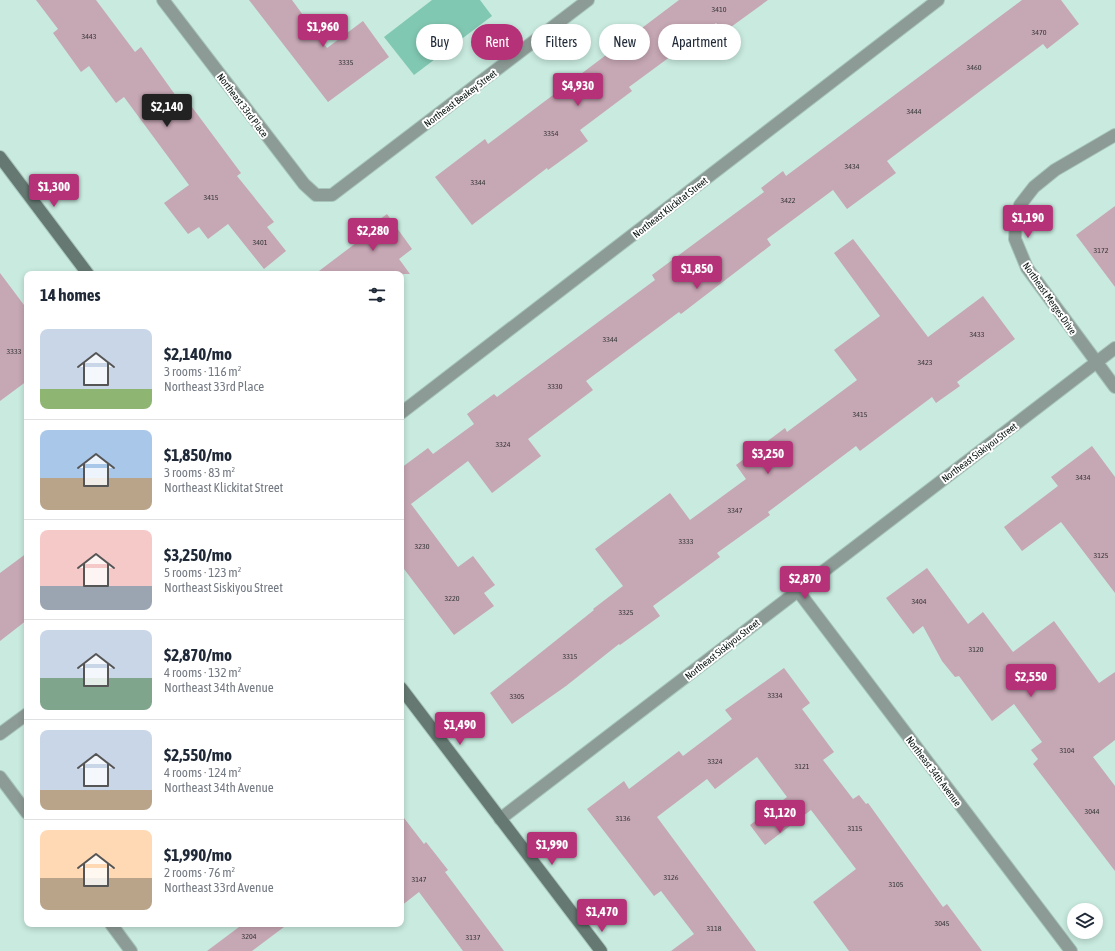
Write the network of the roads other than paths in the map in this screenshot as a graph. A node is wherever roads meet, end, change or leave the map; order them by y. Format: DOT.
graph roads {
  1 [pos="164,0"];
  2 [pos="588,0"];
  3 [pos="938,0"];
  4 [pos="1115,135"];
  5 [pos="0,158"];
  6 [pos="332,195"];
  7 [pos="86,271"];
  8 [pos="1115,348"];
  9 [pos="1096,362"];
  10 [pos="1115,387"];
  11 [pos="404,411"];
  12 [pos="798,591"];
  13 [pos="404,692"];
  14 [pos="24,716"];
  15 [pos="0,734"];
  16 [pos="0,777"];
  17 [pos="24,809"];
  18 [pos="500,819"];
  19 [pos="113,927"];
  20 [pos="131,951"];
  21 [pos="600,951"];
  22 [pos="1071,951"];
  1 -- 6 [label="street, Northeast 33rd Place"];
  2 -- 6 [label="street, Northeast Beakey Street"];
  3 -- 11 [label="street, Northeast Klickitat Street"];
  4 -- 9 [label="street, Northeast Merges Drive"];
  5 -- 7 [label="main road"];
  8 -- 9 [label="street, Northeast Siskiyou Street"];
  9 -- 10 [label="street, Northeast Merges Drive"];
  9 -- 12 [label="street, Northeast Siskiyou Street"];
  12 -- 18 [label="street, Northeast Siskiyou Street"];
  12 -- 22 [label="street, Northeast 34th Avenue"];
  13 -- 18 [label="main road"];
  14 -- 15 [label="street"];
  16 -- 17 [label="street"];
  18 -- 21 [label="main road"];
  19 -- 20 [label="street"];
}
